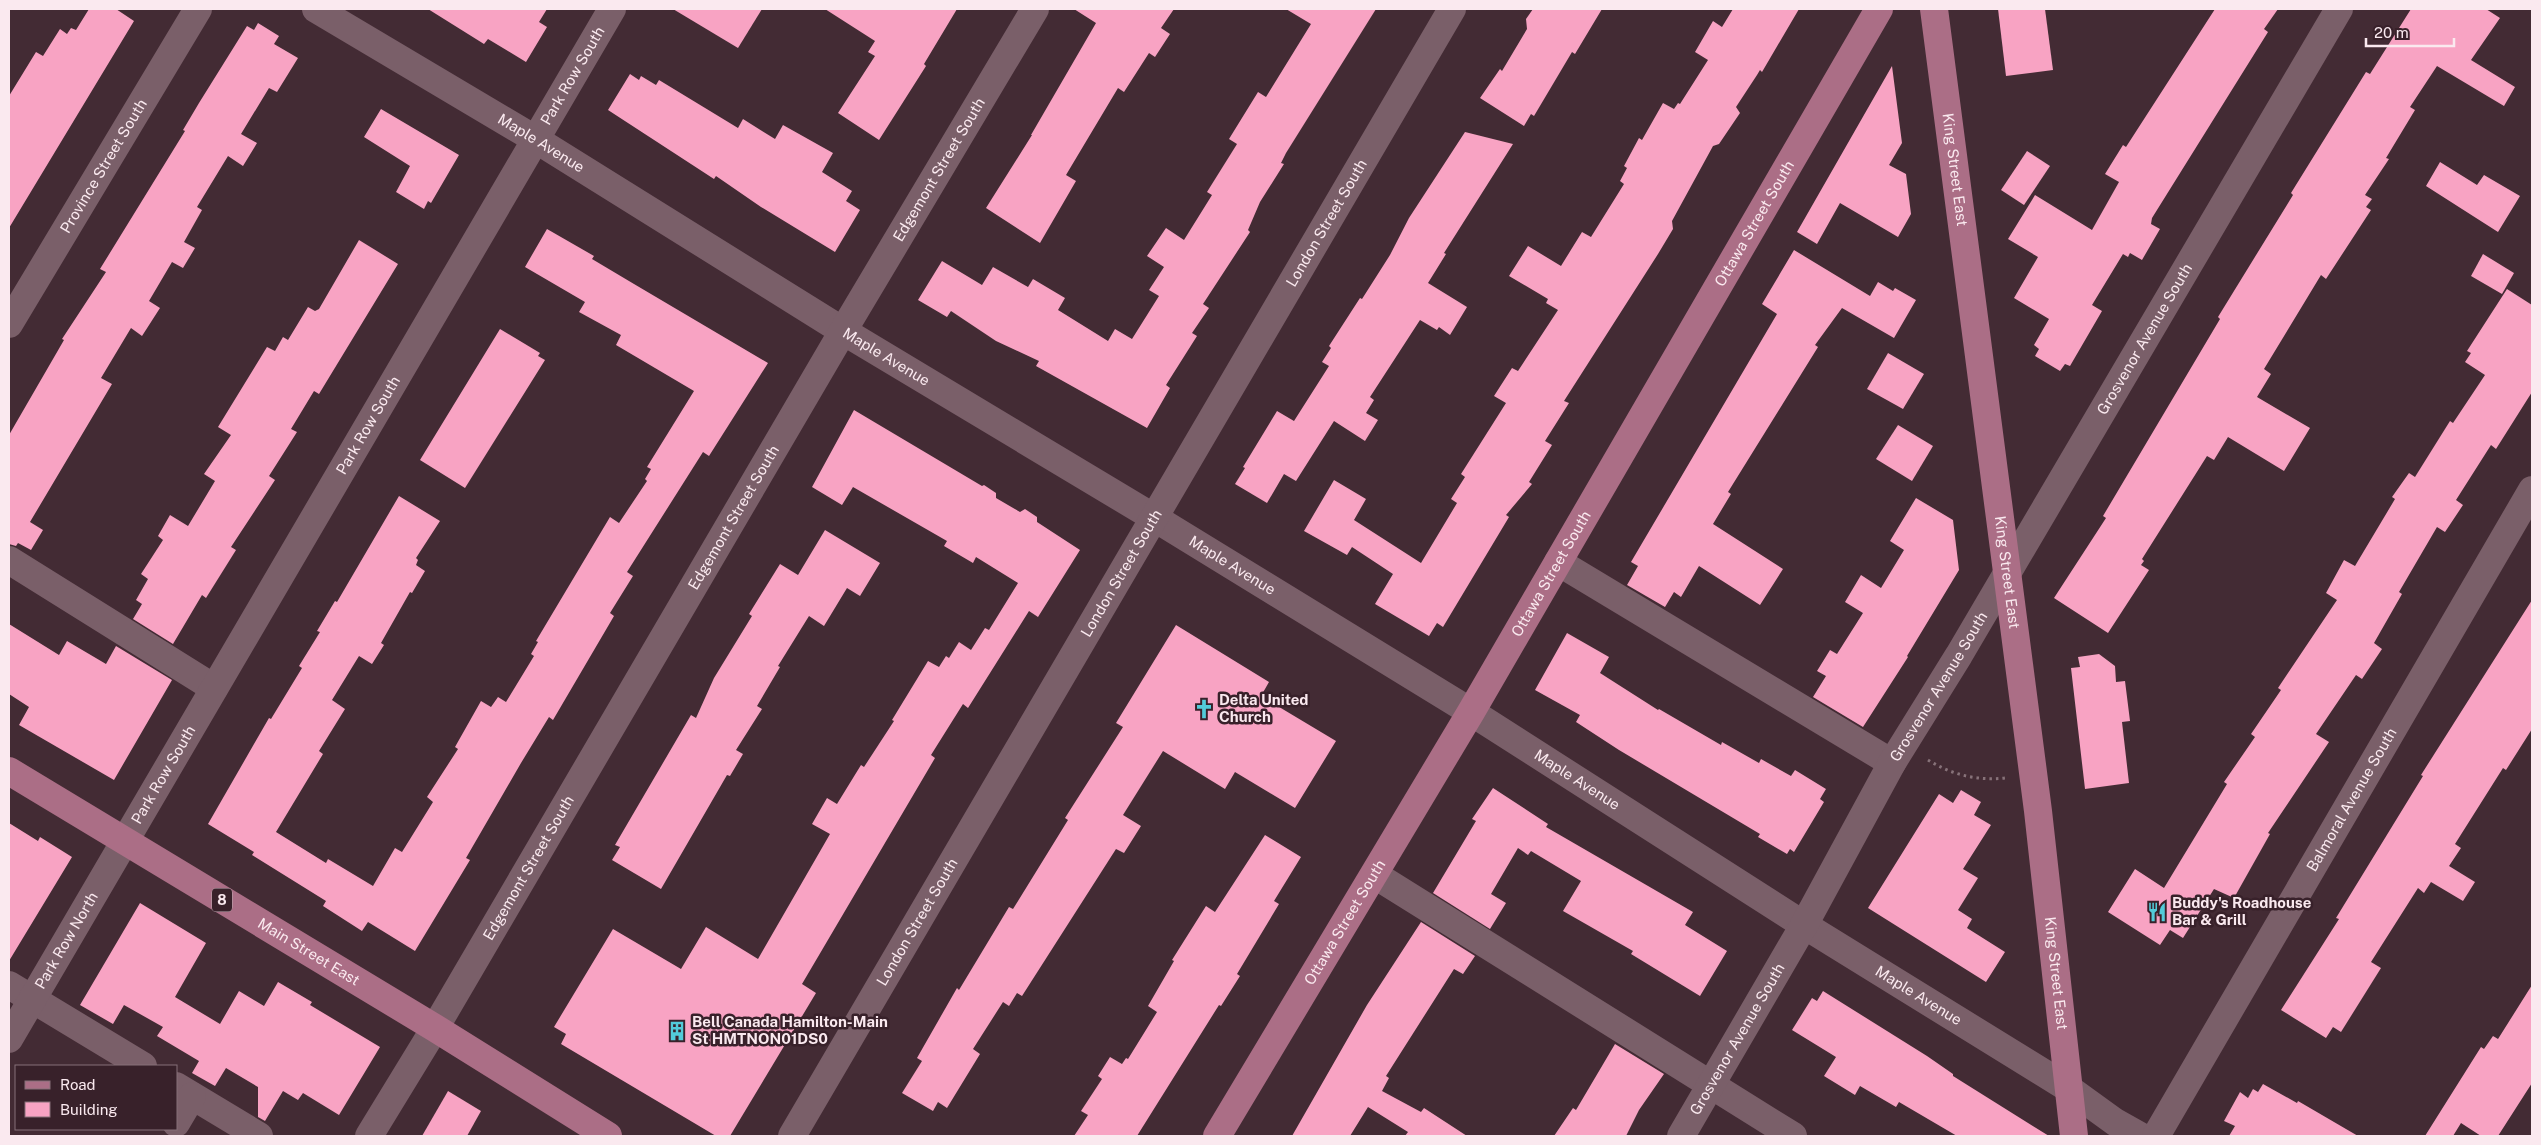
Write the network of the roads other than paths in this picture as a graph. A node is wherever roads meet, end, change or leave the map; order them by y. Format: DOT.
graph roads {
  1 [pos="198,9"];
  2 [pos="316,9"];
  3 [pos="612,9"];
  4 [pos="1034,9"];
  5 [pos="1452,9"];
  6 [pos="1879,9"];
  7 [pos="1934,9"];
  8 [pos="2339,9"];
  9 [pos="535,139"];
  10 [pos="9,324"];
  11 [pos="843,331"];
  12 [pos="2532,490"];
  13 [pos="1153,517"];
  14 [pos="9,560"];
  15 [pos="1558,562"];
  16 [pos="2007,571"];
  17 [pos="214,688"];
  18 [pos="1471,712"];
  19 [pos="1898,754"];
  20 [pos="9,771"];
  21 [pos="124,841"];
  22 [pos="1375,875"];
  23 [pos="1804,925"];
  24 [pos="9,985"];
  25 [pos="32,999"];
  26 [pos="435,1028"];
  27 [pos="9,1039"];
  28 [pos="141,1065"];
  29 [pos="1711,1084"];
  30 [pos="2068,1088"];
  31 [pos="184,1091"];
  32 [pos="178,1115"];
  33 [pos="259,1136"];
  34 [pos="369,1136"];
  35 [pos="608,1136"];
  36 [pos="792,1136"];
  37 [pos="1217,1136"];
  38 [pos="1680,1136"];
  39 [pos="1793,1136"];
  40 [pos="2074,1136"];
  41 [pos="2140,1136"];
  42 [pos="2156,1136"];
  1 -- 10 [label="street, Province Street South"];
  2 -- 9 [label="street, Maple Avenue"];
  3 -- 9 [label="street, Park Row South"];
  4 -- 11 [label="street, Edgemont Street South"];
  5 -- 13 [label="street, London Street South"];
  6 -- 15 [label="main road, Ottawa Street South"];
  7 -- 16 [label="main road, King Street East"];
  8 -- 16 [label="street, Grosvenor Avenue South"];
  9 -- 11 [label="street, Maple Avenue"];
  9 -- 17 [label="street, Park Row South"];
  11 -- 13 [label="street, Maple Avenue"];
  11 -- 26 [label="street, Edgemont Street South"];
  12 -- 42 [label="street, Balmoral Avenue South"];
  13 -- 18 [label="street, Maple Avenue"];
  13 -- 36 [label="street, London Street South"];
  14 -- 17 [label="street"];
  15 -- 18 [label="main road, Ottawa Street South"];
  15 -- 19 [label="street"];
  16 -- 19 [label="street, Grosvenor Avenue South"];
  16 -- 30 [label="main road, King Street East"];
  17 -- 21 [label="street, Park Row South"];
  18 -- 22 [label="main road, Ottawa Street South"];
  18 -- 23 [label="street, Maple Avenue"];
  19 -- 23 [label="street, Grosvenor Avenue South"];
  20 -- 21 [label="main road, Main Street East / 8"];
  21 -- 25 [label="street, Park Row North"];
  21 -- 26 [label="main road, Main Street East / 8"];
  22 -- 29 [label="street"];
  22 -- 37 [label="main road, Ottawa Street South"];
  23 -- 29 [label="street, Grosvenor Avenue South"];
  23 -- 30 [label="street, Maple Avenue"];
  24 -- 25 [label="street"];
  25 -- 27 [label="street, Park Row North"];
  25 -- 28 [label="street"];
  26 -- 34 [label="street, Edgemont Street South"];
  26 -- 35 [label="main road, Main Street East / 8"];
  29 -- 38 [label="street, Grosvenor Avenue South"];
  29 -- 39 [label="street"];
  30 -- 40 [label="main road, King Street East"];
  30 -- 41 [label="street, Maple Avenue"];
  31 -- 32 [label="street"];
  31 -- 33 [label="street"];
}
